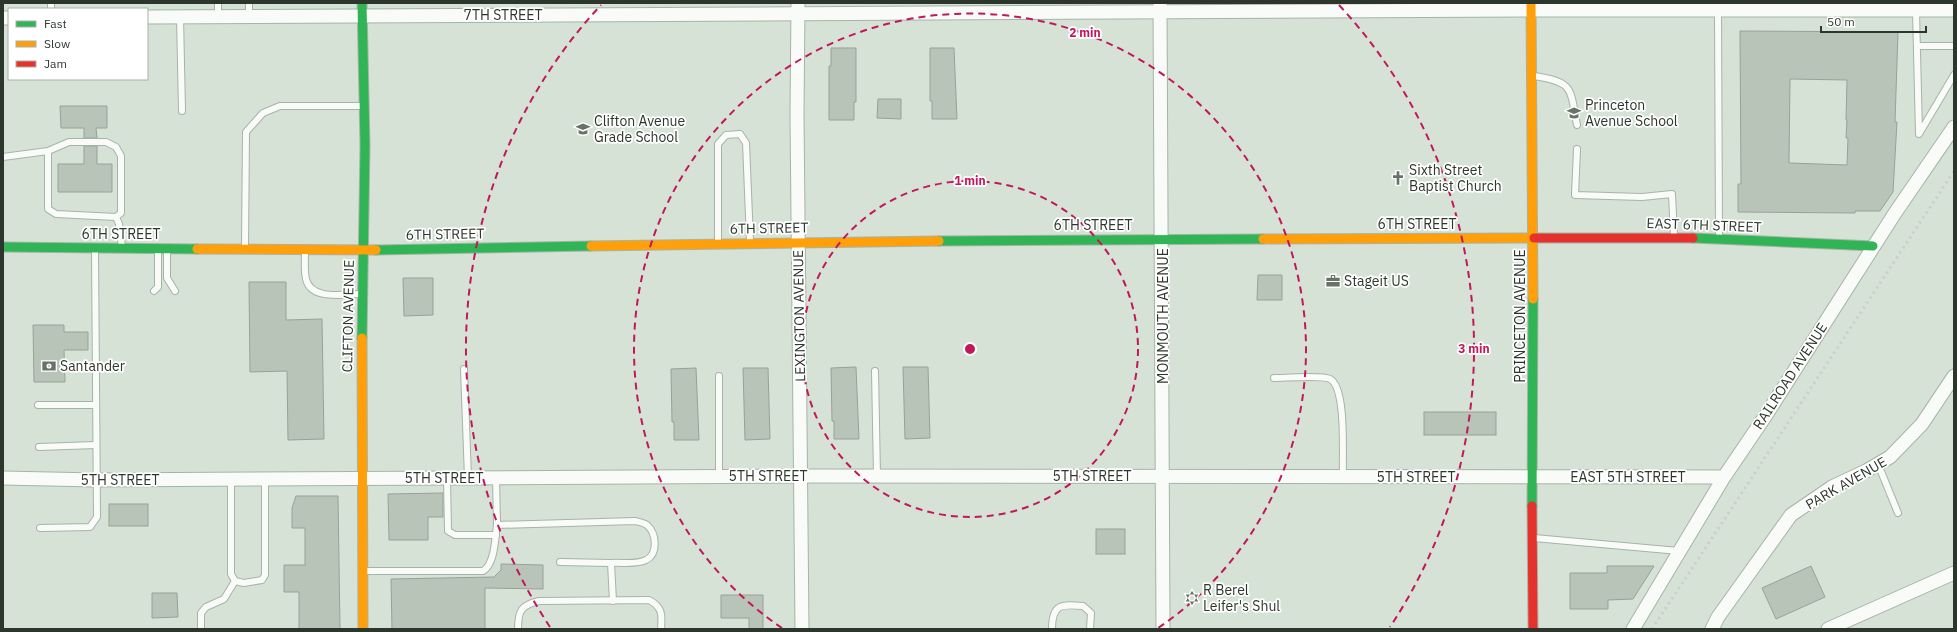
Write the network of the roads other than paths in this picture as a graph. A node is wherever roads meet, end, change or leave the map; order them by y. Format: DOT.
graph roads {
  1 [pos="218,3"];
  2 [pos="249,3"];
  3 [pos="1531,6"];
  4 [pos="1160,7"];
  5 [pos="798,8"];
  6 [pos="362,9"];
  7 [pos="1718,10"];
  8 [pos="1954,10"];
  9 [pos="1916,11"];
  10 [pos="148,16"];
  11 [pos="180,16"];
  12 [pos="218,16"];
  13 [pos="249,16"];
  14 [pos="1917,46"];
  15 [pos="1954,46"];
  16 [pos="1954,75"];
  17 [pos="1532,76"];
  18 [pos="364,106"];
  19 [pos="182,111"];
  20 [pos="1577,125"];
  21 [pos="1954,128"];
  22 [pos="1577,149"];
  23 [pos="48,151"];
  24 [pos="3,157"];
  25 [pos="116,217"];
  26 [pos="1674,237"];
  27 [pos="1535,238"];
  28 [pos="1162,239"];
  29 [pos="1720,239"];
  30 [pos="798,242"];
  31 [pos="718,243"];
  32 [pos="750,243"];
  33 [pos="1873,246"];
  34 [pos="3,247"];
  35 [pos="95,248"];
  36 [pos="122,248"];
  37 [pos="162,248"];
  38 [pos="245,249"];
  39 [pos="305,249"];
  40 [pos="364,250"];
  41 [pos="154,291"];
  42 [pos="175,291"];
  43 [pos="363,294"];
  44 [pos="464,369"];
  45 [pos="875,371"];
  46 [pos="719,376"];
  47 [pos="1954,376"];
  48 [pos="1274,378"];
  49 [pos="38,405"];
  50 [pos="96,405"];
  51 [pos="96,445"];
  52 [pos="39,447"];
  53 [pos="1878,464"];
  54 [pos="719,476"];
  55 [pos="800,476"];
  56 [pos="877,476"];
  57 [pos="1533,476"];
  58 [pos="1163,477"];
  59 [pos="1342,477"];
  60 [pos="1724,477"];
  61 [pos="3,478"];
  62 [pos="447,478"];
  63 [pos="468,478"];
  64 [pos="496,478"];
  65 [pos="231,479"];
  66 [pos="265,479"];
  67 [pos="363,479"];
  68 [pos="96,480"];
  69 [pos="1898,513"];
  70 [pos="497,525"];
  71 [pos="40,528"];
  72 [pos="496,535"];
  73 [pos="1532,538"];
  74 [pos="1679,551"];
  75 [pos="560,562"];
  76 [pos="611,563"];
  77 [pos="363,571"];
  78 [pos="1954,573"];
  79 [pos="235,582"];
  80 [pos="1935,582"];
  81 [pos="1954,585"];
  82 [pos="613,601"];
  83 [pos="201,629"];
  84 [pos="363,629"];
  85 [pos="518,629"];
  86 [pos="661,629"];
  87 [pos="802,629"];
  88 [pos="1052,629"];
  89 [pos="1090,629"];
  90 [pos="1163,629"];
  91 [pos="1533,629"];
  92 [pos="1633,629"];
  93 [pos="1712,629"];
  94 [pos="1828,629"];
  1 -- 12 [label="lane"];
  2 -- 13 [label="lane"];
  3 -- 4 [label="street, 7TH STREET"];
  3 -- 7 [label="street, 7TH STREET"];
  3 -- 17 [label="street, PRINCETON AVENUE"];
  4 -- 5 [label="street, 7TH STREET"];
  4 -- 28 [label="street, MONMOUTH AVENUE"];
  5 -- 6 [label="street, 7TH STREET"];
  5 -- 30 [label="street, LEXINGTON AVENUE"];
  6 -- 13 [label="street, 7TH STREET"];
  6 -- 18 [label="street, CLIFTON AVENUE"];
  7 -- 9 [label="street, 7TH STREET"];
  7 -- 29 [label="lane"];
  8 -- 9 [label="street, 7TH STREET"];
  9 -- 14 [label="lane"];
  10 -- 11 [label="street, 7TH STREET"];
  11 -- 12 [label="street, 7TH STREET"];
  11 -- 19 [label="lane"];
  12 -- 13 [label="street, 7TH STREET"];
  14 -- 15 [label="lane"];
  14 -- 16 [label="lane"];
  17 -- 20 [label="lane"];
  17 -- 27 [label="street, PRINCETON AVENUE"];
  18 -- 38 [label="lane"];
  18 -- 40 [label="street, CLIFTON AVENUE"];
  21 -- 33 [label="street, RAILROAD AVENUE"];
  22 -- 26 [label="lane"];
  23 -- 24 [label="lane"];
  23 -- 25 [label="lane"];
  23 -- 25 [label="lane"];
  25 -- 36 [label="lane"];
  26 -- 27 [label="street, EAST 6TH STREET"];
  26 -- 29 [label="street, EAST 6TH STREET"];
  27 -- 28 [label="street, 6TH STREET"];
  27 -- 57 [label="street, PRINCETON AVENUE"];
  28 -- 30 [label="street, 6TH STREET"];
  28 -- 58 [label="street, MONMOUTH AVENUE"];
  29 -- 33 [label="street, EAST 6TH STREET"];
  30 -- 32 [label="street, 6TH STREET"];
  30 -- 55 [label="street, LEXINGTON AVENUE"];
  31 -- 32 [label="street, 6TH STREET"];
  31 -- 32 [label="lane"];
  31 -- 40 [label="street, 6TH STREET"];
  33 -- 60 [label="street, RAILROAD AVENUE"];
  34 -- 35 [label="street, 6TH STREET"];
  35 -- 36 [label="street, 6TH STREET"];
  35 -- 50 [label="lane"];
  36 -- 37 [label="street, 6TH STREET"];
  37 -- 38 [label="street, 6TH STREET"];
  37 -- 41 [label="lane"];
  37 -- 42 [label="lane"];
  38 -- 39 [label="street, 6TH STREET"];
  39 -- 40 [label="street, 6TH STREET"];
  39 -- 43 [label="lane"];
  40 -- 43 [label="street, CLIFTON AVENUE"];
  43 -- 67 [label="street, CLIFTON AVENUE"];
  44 -- 63 [label="lane"];
  45 -- 56 [label="lane"];
  46 -- 54 [label="lane"];
  47 -- 53 [label="street, PARK AVENUE"];
  48 -- 59 [label="lane"];
  49 -- 50 [label="lane"];
  50 -- 51 [label="lane"];
  51 -- 52 [label="lane"];
  51 -- 68 [label="lane"];
  53 -- 69 [label="lane"];
  53 -- 93 [label="street, PARK AVENUE"];
  54 -- 55 [label="street, 5TH STREET"];
  54 -- 64 [label="street, 5TH STREET"];
  55 -- 56 [label="street, 5TH STREET"];
  55 -- 87 [label="street, LEXINGTON AVENUE"];
  56 -- 58 [label="street, 5TH STREET"];
  57 -- 59 [label="street, 5TH STREET"];
  57 -- 60 [label="street, EAST 5TH STREET"];
  57 -- 73 [label="street, PRINCETON AVENUE"];
  58 -- 59 [label="street, 5TH STREET"];
  58 -- 90 [label="street, MONMOUTH AVENUE"];
  60 -- 74 [label="street, RAILROAD AVENUE"];
  61 -- 68 [label="street, 5TH STREET"];
  62 -- 63 [label="street, 5TH STREET"];
  62 -- 67 [label="street, 5TH STREET"];
  62 -- 72 [label="lane"];
  63 -- 64 [label="street, 5TH STREET"];
  64 -- 70 [label="lane"];
  65 -- 66 [label="street, 5TH STREET"];
  65 -- 68 [label="street, 5TH STREET"];
  65 -- 79 [label="lane"];
  66 -- 67 [label="street, 5TH STREET"];
  66 -- 79 [label="lane"];
  67 -- 77 [label="street, CLIFTON AVENUE"];
  68 -- 71 [label="lane"];
  70 -- 72 [label="lane"];
  70 -- 76 [label="lane"];
  72 -- 77 [label="lane"];
  73 -- 74 [label="lane"];
  73 -- 91 [label="street, PRINCETON AVENUE"];
  74 -- 92 [label="street, RAILROAD AVENUE"];
  75 -- 76 [label="lane"];
  76 -- 82 [label="lane"];
  77 -- 84 [label="street, CLIFTON AVENUE"];
  78 -- 80 [label="street"];
  79 -- 83 [label="lane"];
  80 -- 81 [label="street"];
  80 -- 94 [label="street"];
  82 -- 85 [label="lane"];
  82 -- 86 [label="lane"];
  88 -- 89 [label="lane"];
}
